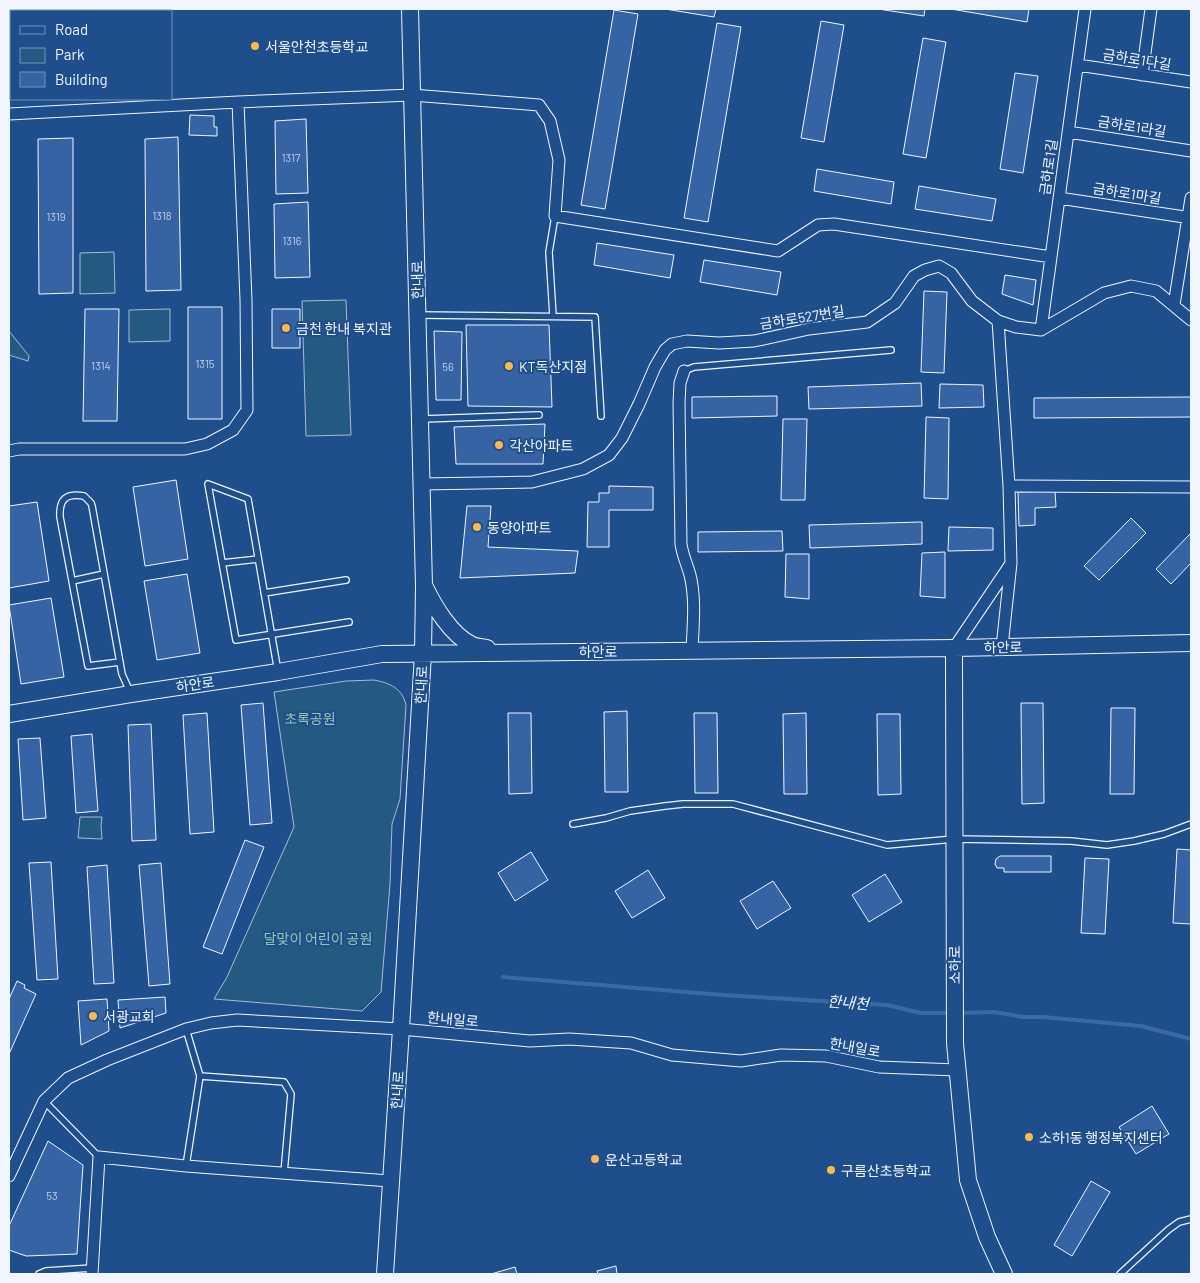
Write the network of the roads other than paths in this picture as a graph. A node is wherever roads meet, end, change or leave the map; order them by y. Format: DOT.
graph roads {
  1 [pos="410,9"];
  2 [pos="1085,9"];
  3 [pos="1151,9"];
  4 [pos="1078,65"];
  5 [pos="1142,75"];
  6 [pos="1191,82"];
  7 [pos="412,95"];
  8 [pos="238,102"];
  9 [pos="9,114"];
  10 [pos="1068,132"];
  11 [pos="1191,151"];
  12 [pos="1059,198"];
  13 [pos="1191,198"];
  14 [pos="555,216"];
  15 [pos="1190,218"];
  16 [pos="1051,257"];
  17 [pos="1174,305"];
  18 [pos="418,315"];
  19 [pos="553,316"];
  20 [pos="1191,320"];
  21 [pos="998,321"];
  22 [pos="1041,330"];
  23 [pos="891,350"];
  24 [pos="684,371"];
  25 [pos="539,415"];
  26 [pos="601,416"];
  27 [pos="420,419"];
  28 [pos="9,451"];
  29 [pos="422,484"];
  30 [pos="1009,486"];
  31 [pos="1191,487"];
  32 [pos="258,559"];
  33 [pos="222,563"];
  34 [pos="1011,563"];
  35 [pos="104,574"];
  36 [pos="346,580"];
  37 [pos="72,581"];
  38 [pos="424,586"];
  39 [pos="264,593"];
  40 [pos="349,622"];
  41 [pos="271,634"];
  42 [pos="1191,643"];
  43 [pos="1002,647"];
  44 [pos="954,648"];
  45 [pos="692,650"];
  46 [pos="504,651"];
  47 [pos="423,653"];
  48 [pos="120,662"];
  49 [pos="278,672"];
  50 [pos="131,694"];
  51 [pos="9,714"];
  52 [pos="574,824"];
  53 [pos="1191,824"];
  54 [pos="954,839"];
  55 [pos="186,1029"];
  56 [pos="401,1029"];
  57 [pos="957,1070"];
  58 [pos="200,1076"];
  59 [pos="44,1101"];
  60 [pos="99,1157"];
  61 [pos="186,1166"];
  62 [pos="284,1173"];
  63 [pos="9,1176"];
  64 [pos="390,1181"];
  65 [pos="1191,1220"];
  66 [pos="92,1271"];
  67 [pos="39,1274"];
  68 [pos="384,1274"];
  69 [pos="1004,1274"];
  70 [pos="1120,1274"];
  1 -- 7 [label="main road, 한내로"];
  2 -- 4 [label="street, 금하로1길"];
  3 -- 5 [label="street"];
  4 -- 5 [label="street, 금하로1다길"];
  4 -- 10 [label="street, 금하로1길"];
  5 -- 6 [label="street, 금하로1다길"];
  7 -- 8 [label="street"];
  7 -- 14 [label="street"];
  7 -- 18 [label="main road, 한내로"];
  8 -- 9 [label="street"];
  8 -- 28 [label="street"];
  10 -- 11 [label="street, 금하로1라길"];
  10 -- 12 [label="street, 금하로1길"];
  12 -- 15 [label="street, 금하로1마길"];
  12 -- 16 [label="street, 금하로1길"];
  13 -- 15 [label="street"];
  14 -- 16 [label="street"];
  14 -- 19 [label="lane"];
  15 -- 17 [label="street"];
  16 -- 22 [label="street, 금하로1길"];
  17 -- 20 [label="street"];
  17 -- 22 [label="street"];
  18 -- 19 [label="lane"];
  18 -- 27 [label="main road, 한내로"];
  19 -- 26 [label="lane"];
  21 -- 22 [label="street, 금하로527번길"];
  21 -- 29 [label="street, 금하로527번길"];
  21 -- 30 [label="street"];
  23 -- 24 [label="lane"];
  24 -- 45 [label="street"];
  25 -- 27 [label="lane"];
  27 -- 29 [label="main road, 한내로"];
  29 -- 38 [label="main road, 한내로"];
  30 -- 31 [label="street"];
  30 -- 34 [label="street"];
  32 -- 33 [label="lane"];
  32 -- 33 [label="lane"];
  32 -- 39 [label="lane"];
  33 -- 41 [label="lane"];
  34 -- 43 [label="street"];
  34 -- 44 [label="street"];
  35 -- 37 [label="lane"];
  35 -- 37 [label="lane"];
  35 -- 48 [label="lane"];
  36 -- 39 [label="lane"];
  37 -- 48 [label="lane"];
  38 -- 46 [label="main road"];
  38 -- 47 [label="main road, 한내로"];
  39 -- 41 [label="lane"];
  40 -- 41 [label="lane"];
  41 -- 49 [label="lane"];
  42 -- 43 [label="main road, 하안로"];
  43 -- 44 [label="main road, 하안로"];
  44 -- 45 [label="main road, 하안로"];
  44 -- 54 [label="main road, 소하로"];
  45 -- 46 [label="main road, 하안로"];
  46 -- 47 [label="main road, 하안로"];
  47 -- 49 [label="main road, 하안로"];
  47 -- 56 [label="main road, 한내로"];
  48 -- 50 [label="lane"];
  49 -- 50 [label="main road, 하안로"];
  50 -- 51 [label="main road, 하안로"];
  52 -- 54 [label="lane"];
  53 -- 54 [label="lane"];
  54 -- 57 [label="main road, 소하로"];
  55 -- 56 [label="street, 한내일로"];
  55 -- 58 [label="lane"];
  55 -- 59 [label="street, 한내일로"];
  56 -- 57 [label="street, 한내일로"];
  56 -- 64 [label="main road, 한내로"];
  57 -- 69 [label="main road, 소하로"];
  58 -- 61 [label="lane"];
  58 -- 62 [label="lane"];
  59 -- 60 [label="lane"];
  59 -- 63 [label="street, 한내일로"];
  60 -- 61 [label="street"];
  60 -- 66 [label="street"];
  61 -- 62 [label="street"];
  62 -- 64 [label="street"];
  64 -- 68 [label="main road, 한내로"];
  65 -- 70 [label="lane"];
  66 -- 67 [label="lane"];
}
